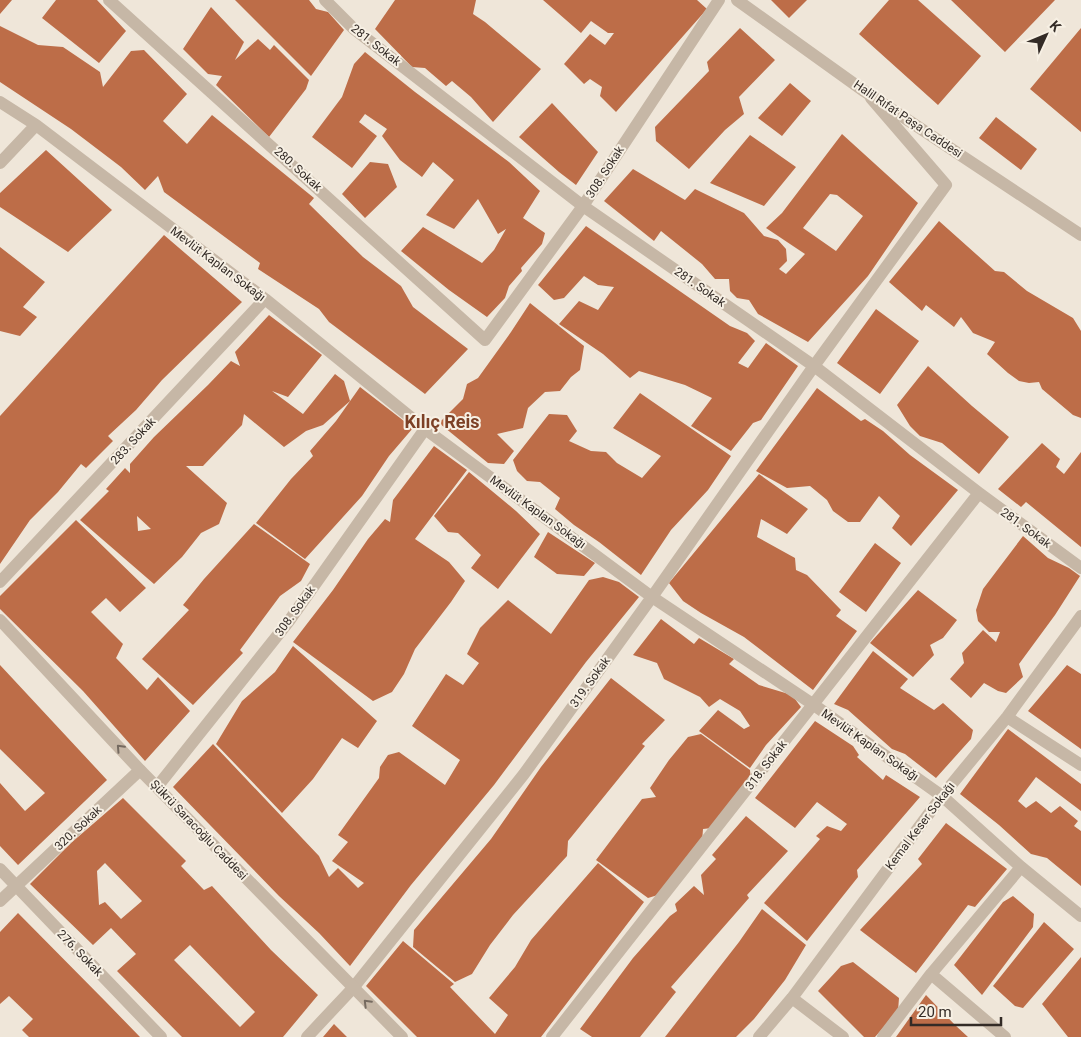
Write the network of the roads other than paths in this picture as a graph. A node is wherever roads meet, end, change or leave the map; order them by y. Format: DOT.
graph roads {
  1 [pos="109,0"];
  2 [pos="324,0"];
  3 [pos="718,0"];
  4 [pos="737,0"];
  5 [pos="864,90"];
  6 [pos="0,102"];
  7 [pos="36,125"];
  8 [pos="0,163"];
  9 [pos="583,206"];
  10 [pos="1081,235"];
  11 [pos="265,300"];
  12 [pos="485,340"];
  13 [pos="814,366"];
  14 [pos="425,429"];
  15 [pos="979,493"];
  16 [pos="1081,568"];
  17 [pos="0,582"];
  18 [pos="652,597"];
  19 [pos="1081,616"];
  20 [pos="0,620"];
  21 [pos="814,704"];
  22 [pos="1007,717"];
  23 [pos="1081,765"];
  24 [pos="140,770"];
  25 [pos="157,787"];
  26 [pos="942,796"];
  27 [pos="1021,867"];
  28 [pos="0,869"];
  29 [pos="16,886"];
  30 [pos="0,900"];
  31 [pos="1081,916"];
  32 [pos="931,974"];
  33 [pos="353,988"];
  34 [pos="792,998"];
  35 [pos="161,1037"];
  36 [pos="307,1037"];
  37 [pos="402,1037"];
  38 [pos="552,1037"];
  39 [pos="759,1037"];
  40 [pos="843,1037"];
  41 [pos="883,1037"];
  42 [pos="1005,1037"];
  1 -- 12 [label="street, 280. Sokak"];
  2 -- 9 [label="street, 281. Sokak"];
  3 -- 9 [label="street, 308. Sokak"];
  4 -- 5 [label="street, Halil Rıfat Paşa Caddesi"];
  5 -- 10 [label="street, Halil Rıfat Paşa Caddesi"];
  5 -- 13 [label="street, 319. Sokak"];
  6 -- 7 [label="street, Mevlüt Kaplan Sokağı"];
  7 -- 8 [label="street"];
  7 -- 11 [label="street, Mevlüt Kaplan Sokağı"];
  9 -- 12 [label="street, 308. Sokak"];
  9 -- 13 [label="street, 281. Sokak"];
  11 -- 14 [label="street, Mevlüt Kaplan Sokağı"];
  11 -- 17 [label="street, 283. Sokak"];
  13 -- 15 [label="street, 281. Sokak"];
  13 -- 18 [label="street, 319. Sokak"];
  14 -- 18 [label="street, Mevlüt Kaplan Sokağı"];
  14 -- 25 [label="street, 308. Sokak"];
  15 -- 16 [label="street, 281. Sokak"];
  15 -- 21 [label="street, 318. Sokak"];
  18 -- 21 [label="street, Mevlüt Kaplan Sokağı"];
  18 -- 33 [label="street, 319. Sokak"];
  19 -- 22 [label="street, Kemal Keser Sokağı"];
  24 -- 20 [label="street, Şükrü Saracoğlu Caddesi, one-way"];
  21 -- 26 [label="street, Mevlüt Kaplan Sokağı"];
  21 -- 38 [label="street, 318. Sokak"];
  22 -- 23 [label="street"];
  22 -- 26 [label="street, Kemal Keser Sokağı"];
  24 -- 25 [label="street, Şükrü Saracoğlu Caddesi"];
  24 -- 29 [label="street, 320. Sokak"];
  25 -- 33 [label="street, Şükrü Saracoğlu Caddesi"];
  26 -- 27 [label="street, Mevlüt Kaplan Sokağı"];
  26 -- 34 [label="street, Kemal Keser Sokağı"];
  27 -- 31 [label="street, Mevlüt Kaplan Sokağı"];
  27 -- 32 [label="street"];
  28 -- 29 [label="street, 276. Sokak"];
  29 -- 30 [label="street, 320. Sokak"];
  29 -- 35 [label="street, 276. Sokak"];
  32 -- 41 [label="street"];
  32 -- 42 [label="street"];
  33 -- 36 [label="street, 319. Sokak"];
  37 -- 33 [label="street, Şükrü Saracoğlu Caddesi, one-way"];
  34 -- 39 [label="street, Kemal Keser Sokağı"];
  34 -- 40 [label="street"];
}
